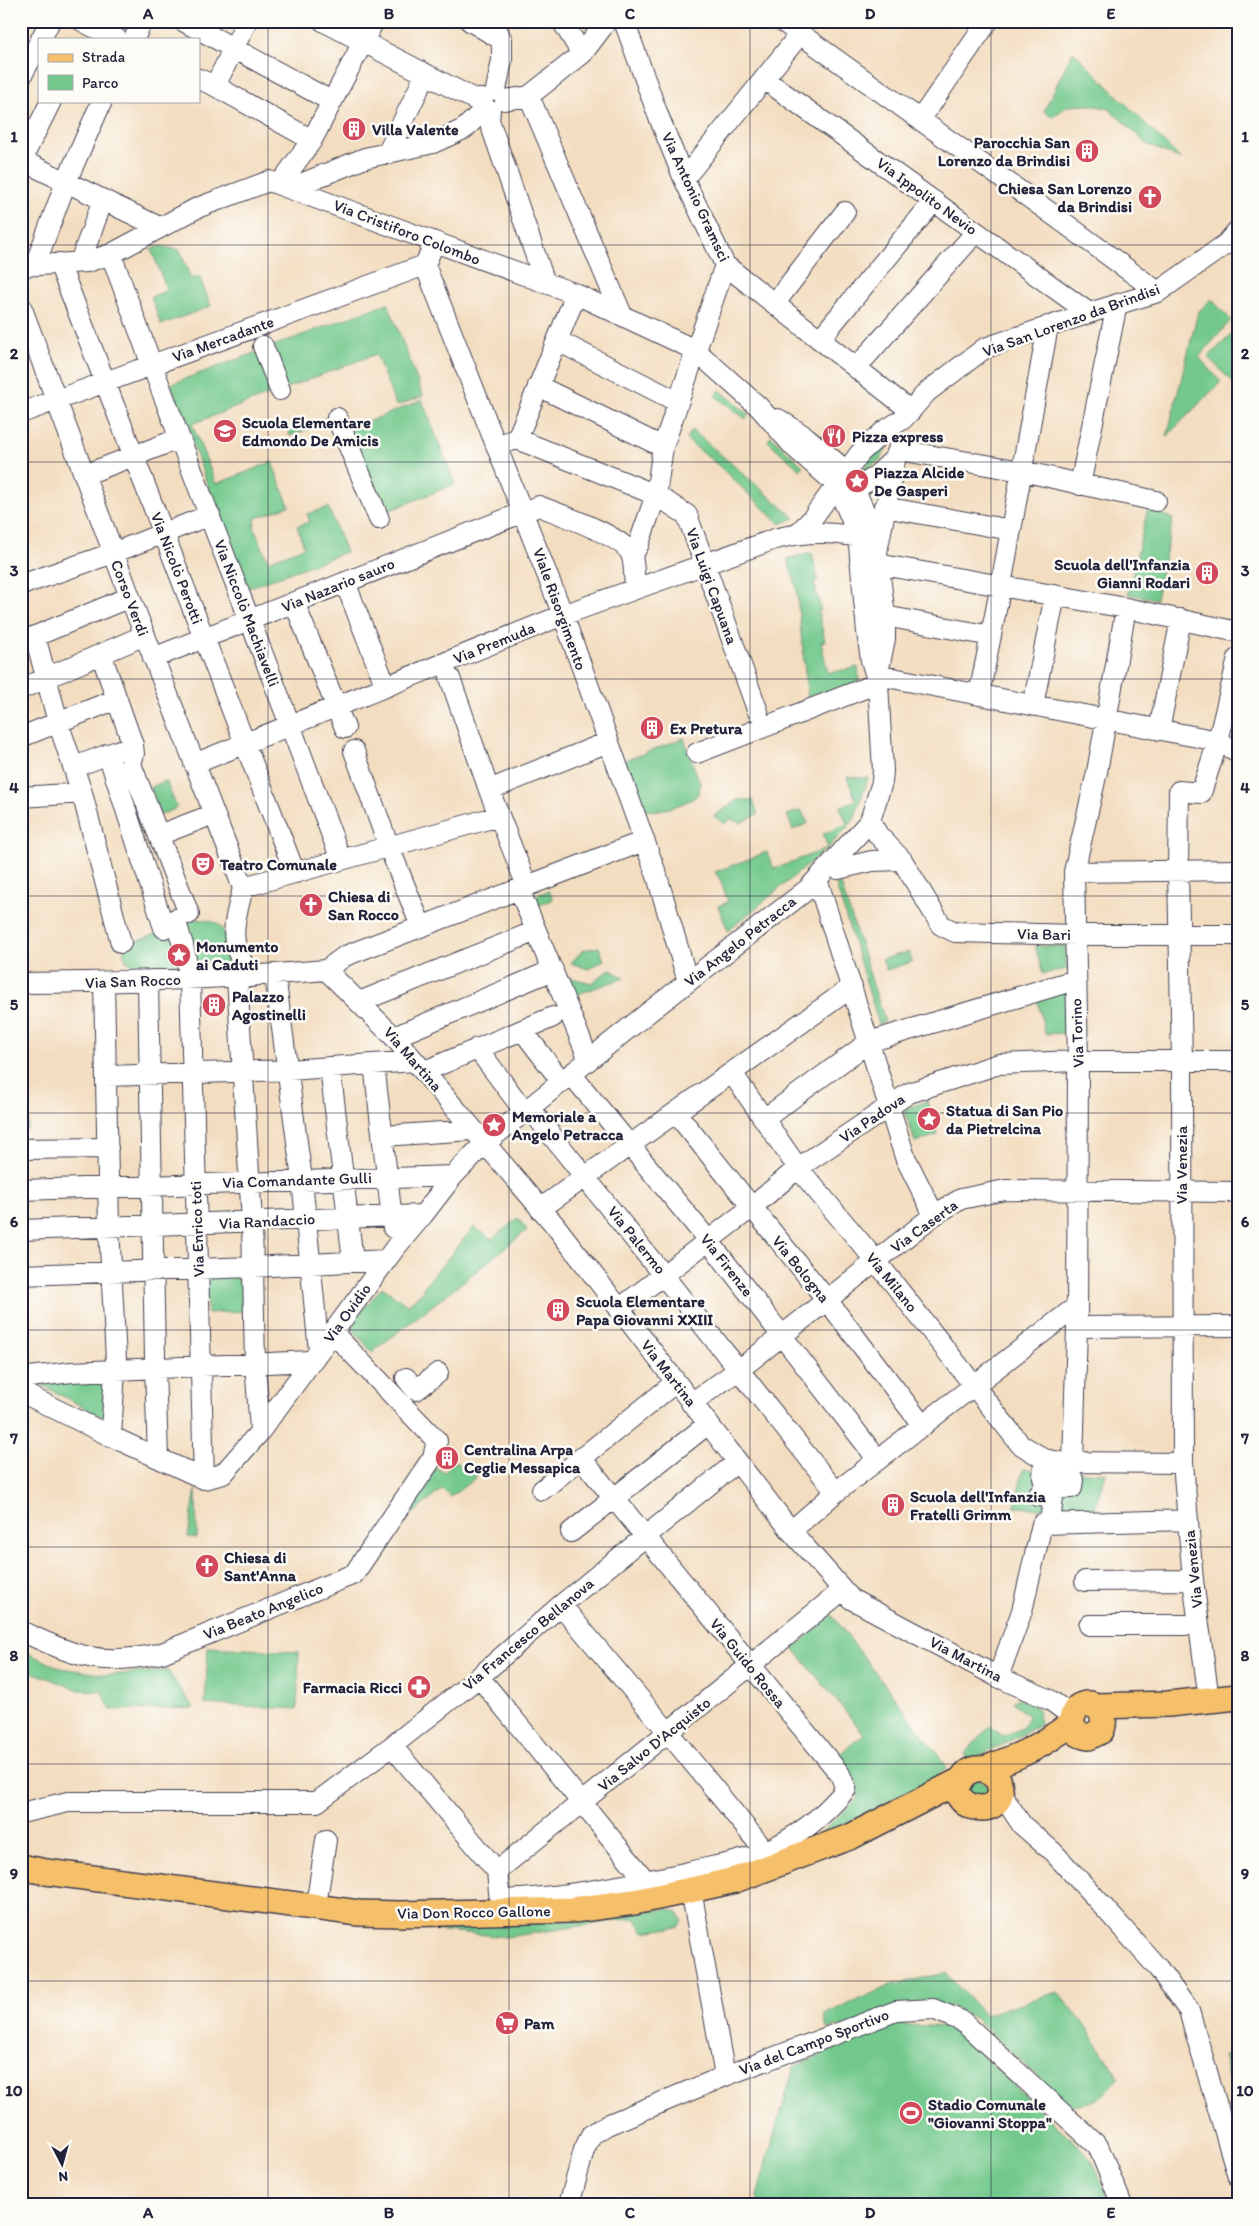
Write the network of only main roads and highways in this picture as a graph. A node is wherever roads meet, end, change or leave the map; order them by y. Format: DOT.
graph roads {
  1 [pos="1238,1697"];
  2 [pos="961,1780"];
  3 [pos="995,1782"];
  4 [pos="912,1806"];
  5 [pos="972,1807"];
  6 [pos="21,1867"];
  1 -- 3 [label="main road"];
  2 -- 3 [label="main road"];
  2 -- 4 [label="main road, Via Don Rocco Gallone"];
  2 -- 5 [label="main road"];
  3 -- 5 [label="main road"];
  4 -- 5 [label="main road"];
  4 -- 6 [label="main road, Via Don Rocco Gallone"];
}
